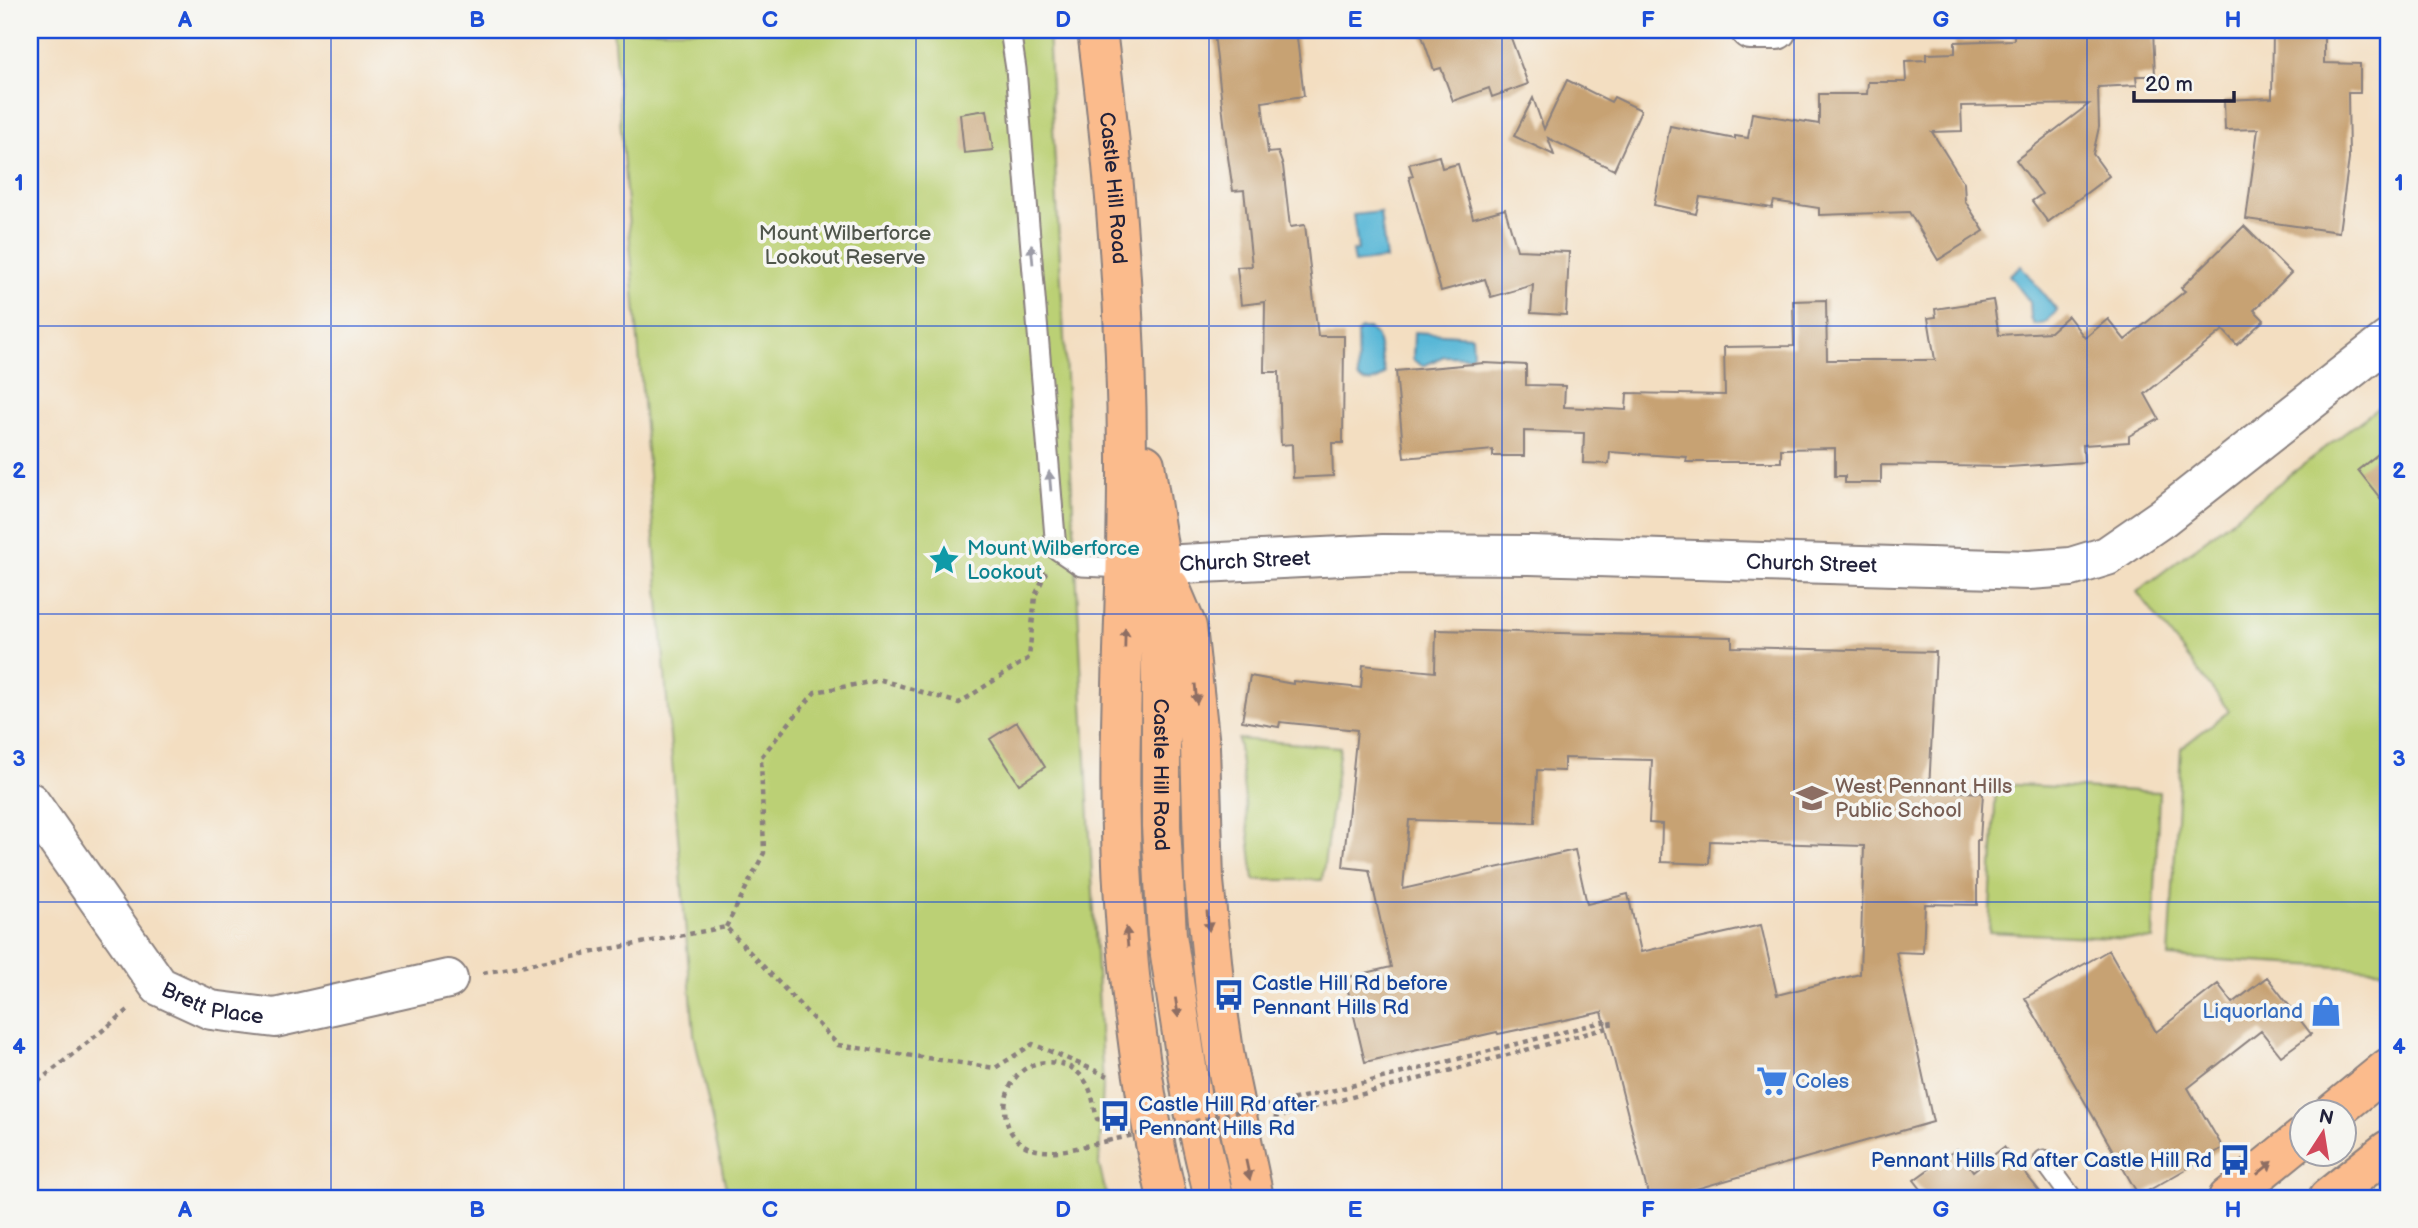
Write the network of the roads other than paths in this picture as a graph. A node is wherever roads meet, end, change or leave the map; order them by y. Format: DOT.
graph roads {
  1 [pos="1010,30"];
  2 [pos="1097,30"];
  3 [pos="1750,30"];
  4 [pos="1777,30"];
  5 [pos="2388,340"];
  6 [pos="1144,567"];
  7 [pos="30,802"];
  8 [pos="448,979"];
  9 [pos="2388,1069"];
  10 [pos="2352,1098"];
  11 [pos="2288,1149"];
  12 [pos="2388,1150"];
  13 [pos="2045,1160"];
  14 [pos="1167,1198"];
  15 [pos="1214,1198"];
  16 [pos="1254,1198"];
  17 [pos="2072,1198"];
  18 [pos="2228,1198"];
  19 [pos="2328,1198"];
  6 -- 1 [label="lane, one-way"];
  2 -- 6 [label="main road, Castle Hill Road"];
  3 -- 4 [label="street"];
  5 -- 6 [label="street, Church Street"];
  14 -- 6 [label="main road, Castle Hill Road, one-way"];
  6 -- 15 [label="main road, Castle Hill Road, one-way"];
  6 -- 16 [label="main road, one-way"];
  7 -- 8 [label="street, Brett Place"];
  9 -- 10 [label="main road"];
  18 -- 11 [label="main road, one-way"];
  12 -- 19 [label="main road"];
  13 -- 17 [label="lane"];
}
